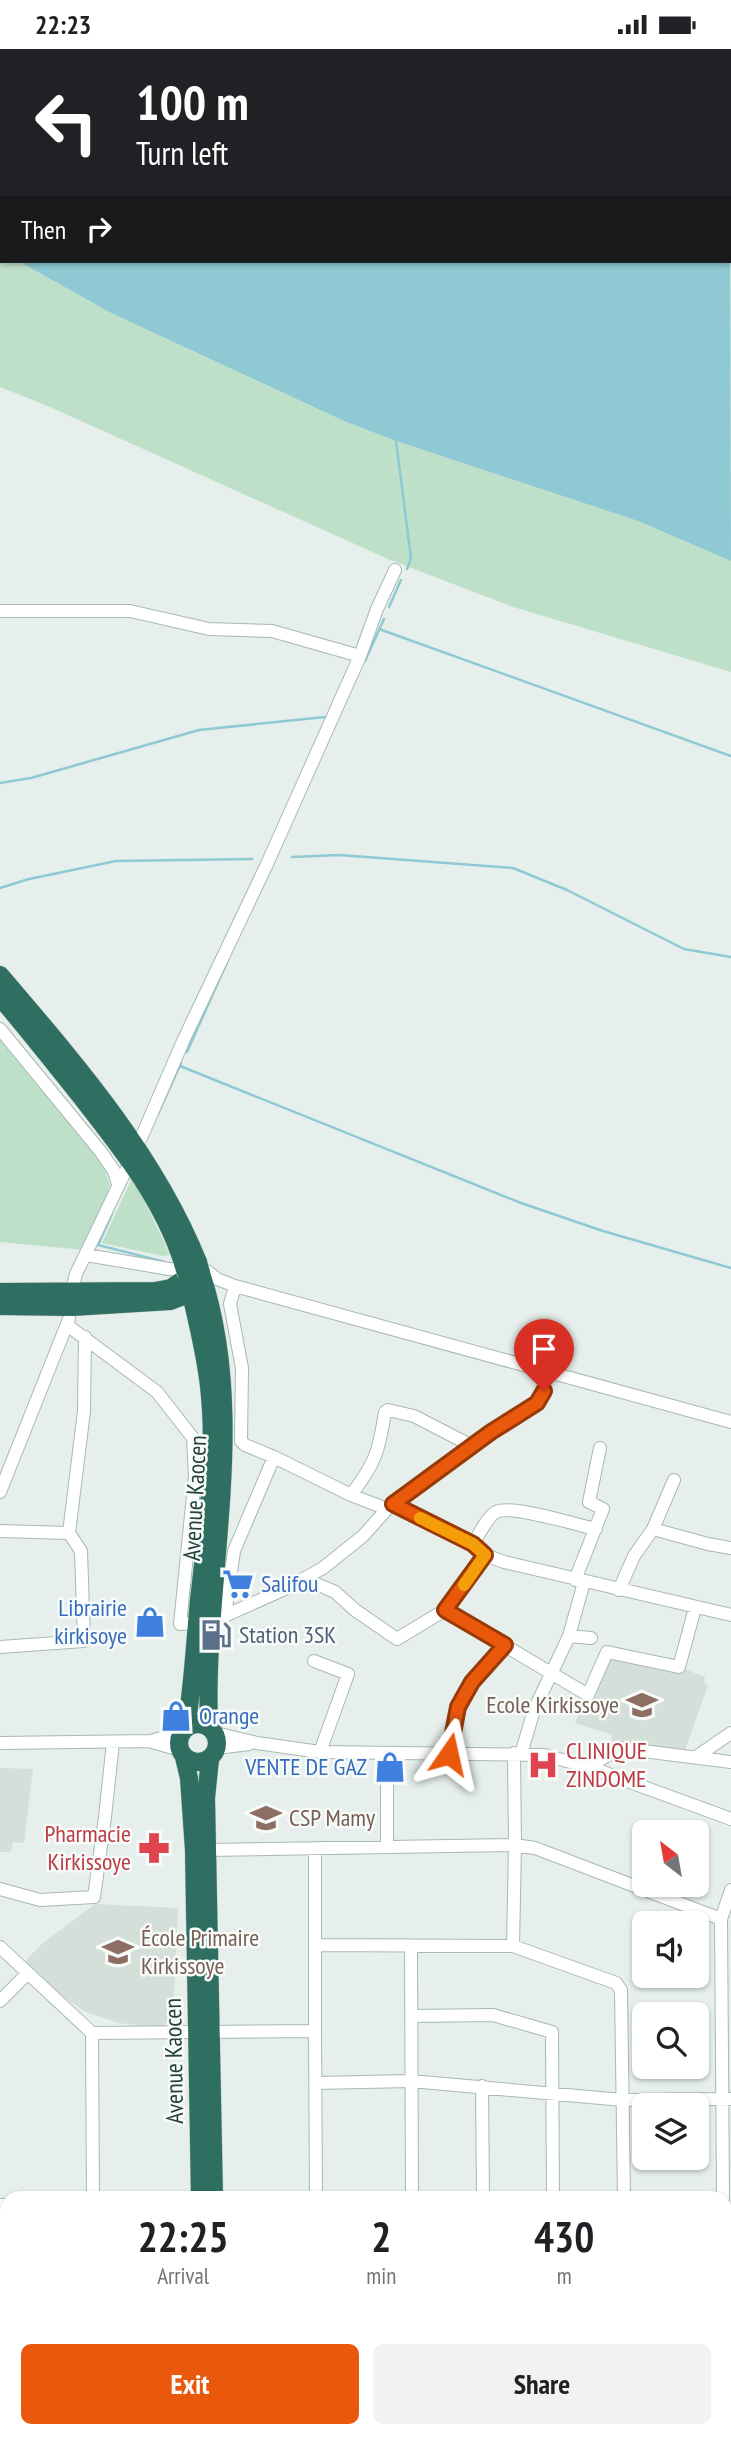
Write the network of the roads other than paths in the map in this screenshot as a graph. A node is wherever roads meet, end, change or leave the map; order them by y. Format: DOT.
graph roads {
  1 [pos="395,570"];
  2 [pos="0,611"];
  3 [pos="360,656"];
  4 [pos="0,975"];
  5 [pos="0,997"];
  6 [pos="0,1029"];
  7 [pos="141,1138"];
  8 [pos="126,1170"];
  9 [pos="118,1184"];
  10 [pos="86,1255"];
  11 [pos="193,1274"];
  12 [pos="235,1286"];
  13 [pos="0,1292"];
  14 [pos="170,1301"];
  15 [pos="0,1307"];
  16 [pos="70,1307"];
  17 [pos="198,1323"];
  18 [pos="85,1337"];
  19 [pos="544,1391"];
  20 [pos="731,1422"];
  21 [pos="472,1446"];
  22 [pos="600,1448"];
  23 [pos="274,1457"];
  24 [pos="674,1480"];
  25 [pos="0,1492"];
  26 [pos="351,1495"];
  27 [pos="390,1506"];
  28 [pos="596,1529"];
  29 [pos="653,1529"];
  30 [pos="0,1531"];
  31 [pos="69,1533"];
  32 [pos="473,1544"];
  33 [pos="731,1548"];
  34 [pos="485,1555"];
  35 [pos="305,1579"];
  36 [pos="580,1581"];
  37 [pos="620,1590"];
  38 [pos="695,1608"];
  39 [pos="445,1610"];
  40 [pos="731,1615"];
  41 [pos="211,1621"];
  42 [pos="569,1636"];
  43 [pos="591,1639"];
  44 [pos="505,1645"];
  45 [pos="0,1647"];
  46 [pos="314,1661"];
  47 [pos="552,1674"];
  48 [pos="731,1733"];
  49 [pos="113,1742"];
  50 [pos="183,1742"];
  51 [pos="213,1742"];
  52 [pos="0,1743"];
  53 [pos="320,1752"];
  54 [pos="387,1753"];
  55 [pos="517,1753"];
  56 [pos="449,1754"];
  57 [pos="696,1757"];
  58 [pos="731,1762"];
  59 [pos="589,1767"];
  60 [pos="731,1819"];
  61 [pos="515,1845"];
  62 [pos="387,1847"];
  63 [pos="315,1848"];
  64 [pos="207,1850"];
  65 [pos="0,1889"];
  66 [pos="731,1890"];
  67 [pos="721,1919"];
  68 [pos="316,1945"];
  69 [pos="411,1946"];
  70 [pos="513,1946"];
  71 [pos="0,1947"];
  72 [pos="28,1973"];
  73 [pos="0,2001"];
  74 [pos="412,2016"];
  75 [pos="315,2031"];
  76 [pos="92,2032"];
  77 [pos="205,2032"];
  78 [pos="411,2081"];
  79 [pos="316,2083"];
  80 [pos="482,2086"];
  81 [pos="554,2093"];
  82 [pos="623,2099"];
  83 [pos="726,2099"];
  84 [pos="93,2191"];
  85 [pos="200,2191"];
  86 [pos="214,2191"];
  87 [pos="316,2191"];
  88 [pos="412,2191"];
  89 [pos="483,2191"];
  90 [pos="553,2191"];
  91 [pos="624,2191"];
  92 [pos="723,2191"];
  1 -- 3 [label="street"];
  2 -- 3 [label="street"];
  3 -- 7 [label="street"];
  4 -- 11 [label="highway"];
  5 -- 11 [label="highway"];
  6 -- 9 [label="street"];
  8 -- 9 [label="street"];
  9 -- 10 [label="street"];
  10 -- 12 [label="street"];
  10 -- 16 [label="street"];
  11 -- 14 [label="highway"];
  11 -- 16 [label="highway"];
  11 -- 17 [label="highway, Avenue Kaocen"];
  11 -- 41 [label="highway, Avenue Kaocen"];
  12 -- 20 [label="street"];
  12 -- 23 [label="street"];
  13 -- 16 [label="highway"];
  14 -- 16 [label="highway"];
  14 -- 17 [label="highway"];
  15 -- 16 [label="highway"];
  16 -- 18 [label="street"];
  16 -- 25 [label="street"];
  17 -- 41 [label="highway, Avenue Kaocen"];
  18 -- 31 [label="street"];
  18 -- 41 [label="street"];
  19 -- 21 [label="street"];
  21 -- 26 [label="street"];
  21 -- 27 [label="street"];
  22 -- 28 [label="street"];
  23 -- 26 [label="street"];
  23 -- 41 [label="street"];
  24 -- 29 [label="street"];
  26 -- 27 [label="street"];
  27 -- 32 [label="street"];
  27 -- 35 [label="street"];
  28 -- 32 [label="street"];
  28 -- 36 [label="street"];
  29 -- 33 [label="street"];
  29 -- 37 [label="street"];
  30 -- 31 [label="street"];
  31 -- 45 [label="street"];
  32 -- 34 [label="street"];
  34 -- 36 [label="street"];
  34 -- 39 [label="street"];
  35 -- 39 [label="street"];
  35 -- 41 [label="street"];
  36 -- 37 [label="street"];
  36 -- 42 [label="street"];
  37 -- 38 [label="street"];
  38 -- 40 [label="street"];
  38 -- 47 [label="street"];
  39 -- 44 [label="street"];
  41 -- 50 [label="highway, Avenue Kaocen"];
  41 -- 51 [label="highway, Avenue Kaocen"];
  42 -- 43 [label="street"];
  42 -- 47 [label="street"];
  44 -- 47 [label="street"];
  44 -- 56 [label="street"];
  46 -- 53 [label="street"];
  47 -- 55 [label="street"];
  48 -- 57 [label="street"];
  49 -- 50 [label="street"];
  49 -- 52 [label="street"];
  49 -- 65 [label="street"];
  50 -- 51 [label="highway"];
  50 -- 51 [label="highway"];
  50 -- 77 [label="highway, Avenue Kaocen"];
  51 -- 53 [label="street"];
  51 -- 64 [label="highway, Avenue Kaocen"];
  53 -- 54 [label="street"];
  54 -- 56 [label="street"];
  54 -- 62 [label="street"];
  55 -- 56 [label="street"];
  55 -- 59 [label="street"];
  55 -- 61 [label="street"];
  57 -- 58 [label="street"];
  57 -- 59 [label="street"];
  59 -- 60 [label="street"];
  61 -- 62 [label="street"];
  61 -- 67 [label="street"];
  61 -- 70 [label="street"];
  62 -- 63 [label="street"];
  63 -- 64 [label="street"];
  63 -- 68 [label="street"];
  64 -- 77 [label="highway, Avenue Kaocen"];
  66 -- 67 [label="street"];
  67 -- 83 [label="street"];
  68 -- 69 [label="street"];
  68 -- 75 [label="street"];
  69 -- 70 [label="street"];
  69 -- 74 [label="street"];
  70 -- 82 [label="street"];
  71 -- 72 [label="street"];
  72 -- 73 [label="street"];
  72 -- 76 [label="street"];
  74 -- 78 [label="street"];
  74 -- 81 [label="street"];
  75 -- 77 [label="street"];
  75 -- 79 [label="street"];
  76 -- 77 [label="street"];
  76 -- 84 [label="street"];
  77 -- 85 [label="highway, Avenue Kaocen"];
  77 -- 86 [label="highway, Avenue Kaocen"];
  78 -- 79 [label="street"];
  78 -- 80 [label="street"];
  78 -- 88 [label="street"];
  79 -- 87 [label="street"];
  80 -- 81 [label="street"];
  80 -- 89 [label="street"];
  81 -- 82 [label="street"];
  81 -- 90 [label="street"];
  82 -- 83 [label="street"];
  82 -- 91 [label="street"];
  83 -- 92 [label="street"];
}
